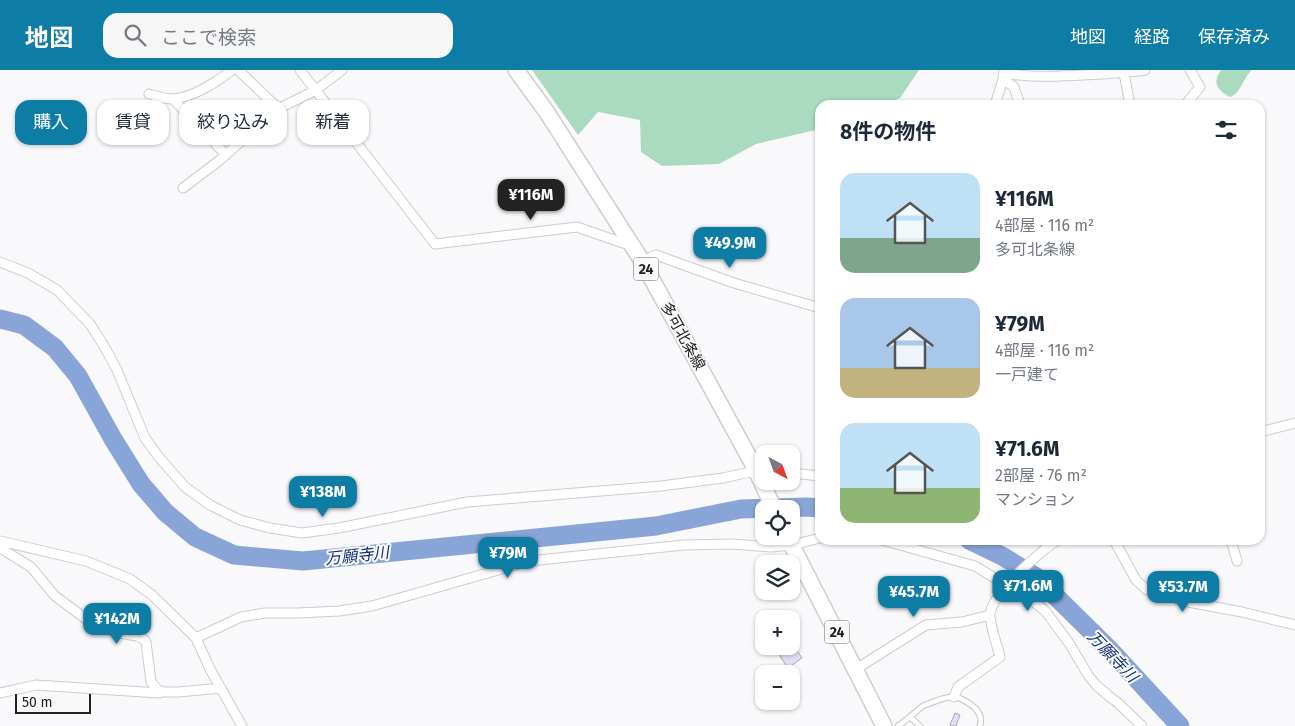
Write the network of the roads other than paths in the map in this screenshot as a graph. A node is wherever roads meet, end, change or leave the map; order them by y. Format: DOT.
graph roads {
  1 [pos="232,70"];
  2 [pos="238,70"];
  3 [pos="300,70"];
  4 [pos="342,70"];
  5 [pos="516,70"];
  6 [pos="1145,70"];
  7 [pos="1190,70"];
  8 [pos="1124,73"];
  9 [pos="1004,74"];
  10 [pos="316,90"];
  11 [pos="149,94"];
  12 [pos="173,99"];
  13 [pos="270,100"];
  14 [pos="996,100"];
  15 [pos="1018,100"];
  16 [pos="1129,100"];
  17 [pos="1189,100"];
  18 [pos="287,105"];
  19 [pos="237,145"];
  20 [pos="226,155"];
  21 [pos="182,188"];
  22 [pos="629,242"];
  23 [pos="642,261"];
  24 [pos="0,262"];
  25 [pos="815,307"];
  26 [pos="1295,423"];
  27 [pos="1265,431"];
  28 [pos="755,464"];
  29 [pos="755,474"];
  30 [pos="800,474"];
  31 [pos="815,475"];
  32 [pos="815,538"];
  33 [pos="800,539"];
  34 [pos="1,545"];
  35 [pos="776,545"];
  36 [pos="792,545"];
  37 [pos="900,545"];
  38 [pos="1045,545"];
  39 [pos="1051,545"];
  40 [pos="1117,545"];
  41 [pos="1232,545"];
  42 [pos="1047,548"];
  43 [pos="1237,560"];
  44 [pos="1009,582"];
  45 [pos="990,615"];
  46 [pos="1295,625"];
  47 [pos="196,638"];
  48 [pos="856,669"];
  49 [pos="221,688"];
  50 [pos="161,691"];
  51 [pos="0,693"];
  52 [pos="954,696"];
  53 [pos="910,718"];
  54 [pos="242,726"];
  55 [pos="884,726"];
  56 [pos="898,726"];
  57 [pos="920,726"];
  58 [pos="980,726"];
  59 [pos="1142,726"];
  1 -- 12 [label="street"];
  2 -- 13 [label="street"];
  3 -- 10 [label="street"];
  4 -- 10 [label="street"];
  5 -- 22 [label="main road, 多可北条線 / 24"];
  6 -- 8 [label="street"];
  7 -- 17 [label="street"];
  8 -- 9 [label="street"];
  8 -- 16 [label="street"];
  9 -- 14 [label="street"];
  9 -- 15 [label="street"];
  10 -- 18 [label="street"];
  10 -- 22 [label="street"];
  11 -- 12 [label="street"];
  12 -- 20 [label="street"];
  19 -- 20 [label="street"];
  20 -- 21 [label="street"];
  22 -- 23 [label="main road, 多可北条線 / 24"];
  23 -- 25 [label="street"];
  23 -- 28 [label="main road, 多可北条線 / 24"];
  24 -- 29 [label="street"];
  26 -- 27 [label="street"];
  30 -- 31 [label="street"];
  32 -- 33 [label="street"];
  34 -- 47 [label="street"];
  34 -- 50 [label="street"];
  35 -- 47 [label="street"];
  36 -- 48 [label="main road, 24"];
  37 -- 44 [label="street"];
  38 -- 42 [label="street"];
  39 -- 42 [label="street"];
  40 -- 46 [label="street"];
  41 -- 43 [label="street"];
  42 -- 44 [label="street"];
  44 -- 45 [label="street"];
  44 -- 59 [label="street"];
  45 -- 48 [label="street"];
  45 -- 52 [label="street"];
  47 -- 49 [label="street"];
  48 -- 55 [label="main road, 24"];
  49 -- 50 [label="street"];
  49 -- 54 [label="street"];
  50 -- 51 [label="street"];
  52 -- 53 [label="lane"];
  52 -- 58 [label="lane"];
  53 -- 56 [label="lane"];
  53 -- 57 [label="lane"];
}
